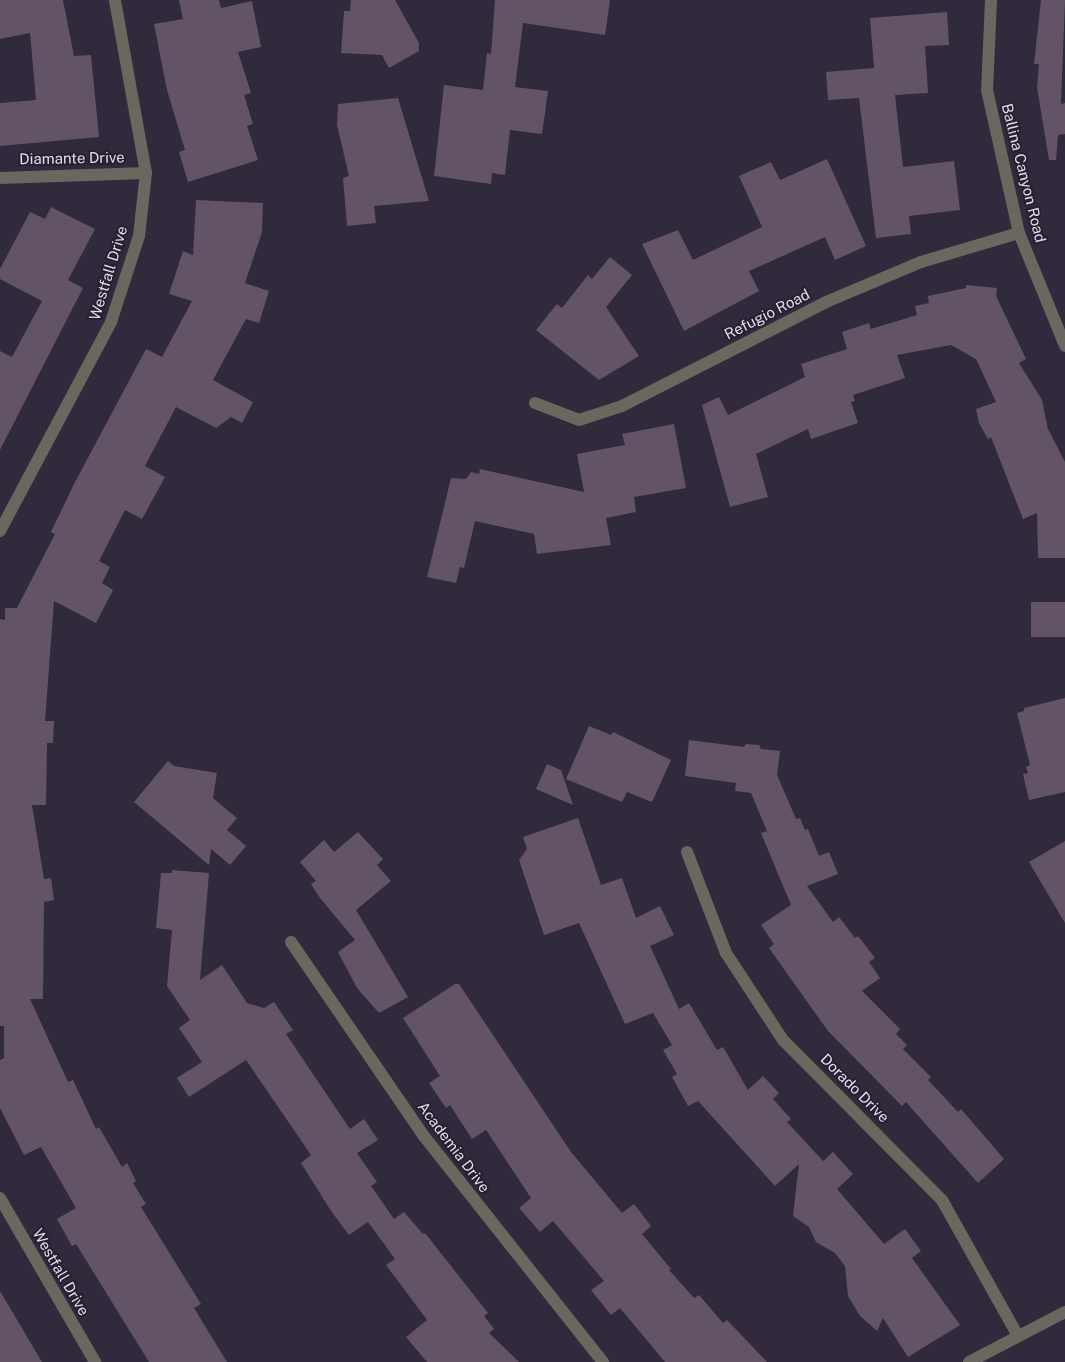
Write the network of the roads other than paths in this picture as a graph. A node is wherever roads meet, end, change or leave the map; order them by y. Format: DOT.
graph roads {
  1 [pos="115,0"];
  2 [pos="990,0"];
  3 [pos="146,173"];
  4 [pos="0,178"];
  5 [pos="1019,234"];
  6 [pos="1065,346"];
  7 [pos="535,403"];
  8 [pos="0,531"];
  9 [pos="687,852"];
  10 [pos="291,942"];
  11 [pos="0,1198"];
  12 [pos="1065,1312"];
  13 [pos="1018,1336"];
  14 [pos="95,1362"];
  15 [pos="604,1362"];
  16 [pos="969,1362"];
  1 -- 3 [label="street, Westfall Drive"];
  2 -- 5 [label="street, Ballina Canyon Road"];
  3 -- 4 [label="street, Diamante Drive"];
  3 -- 8 [label="street, Westfall Drive"];
  5 -- 6 [label="street, Ballina Canyon Road"];
  5 -- 7 [label="street, Refugio Road"];
  9 -- 13 [label="street, Dorado Drive"];
  10 -- 15 [label="street, Academia Drive"];
  11 -- 14 [label="street, Westfall Drive"];
  12 -- 13 [label="street"];
  13 -- 16 [label="street"];
}
